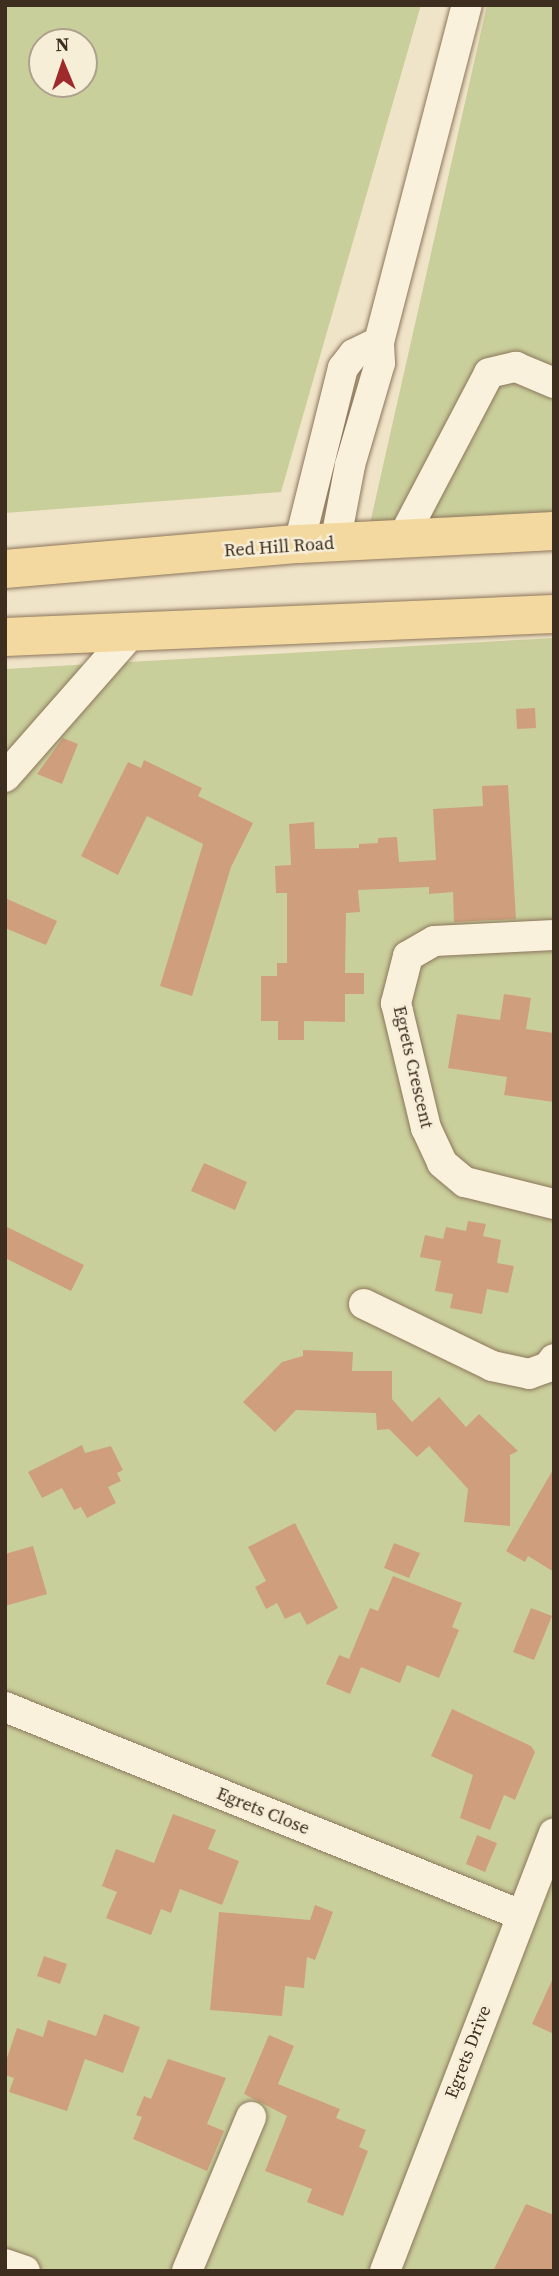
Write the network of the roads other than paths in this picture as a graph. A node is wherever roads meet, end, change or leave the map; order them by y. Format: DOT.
graph roads {
  1 [pos="467,5"];
  2 [pos="554,383"];
  3 [pos="554,531"];
  4 [pos="402,539"];
  5 [pos="317,544"];
  6 [pos="5,569"];
  7 [pos="554,614"];
  8 [pos="134,629"];
  9 [pos="5,637"];
  10 [pos="5,777"];
  11 [pos="554,935"];
  12 [pos="554,1204"];
  13 [pos="364,1304"];
  14 [pos="554,1359"];
  15 [pos="5,1707"];
  16 [pos="554,1834"];
  17 [pos="521,1915"];
  18 [pos="251,2117"];
  19 [pos="5,2264"];
  20 [pos="25,2271"];
  21 [pos="187,2271"];
  22 [pos="385,2271"];
  1 -- 5 [label="street"];
  2 -- 4 [label="street"];
  3 -- 4 [label="main road, Red Hill Road"];
  4 -- 5 [label="main road, Red Hill Road"];
  5 -- 6 [label="main road, Red Hill Road"];
  7 -- 8 [label="main road"];
  8 -- 9 [label="main road"];
  8 -- 10 [label="street"];
  11 -- 12 [label="street, Egrets Crescent"];
  13 -- 14 [label="street"];
  15 -- 17 [label="street, Egrets Close"];
  16 -- 17 [label="street, Egrets Drive"];
  17 -- 22 [label="street, Egrets Drive"];
  18 -- 21 [label="street"];
  19 -- 20 [label="street"];
}
